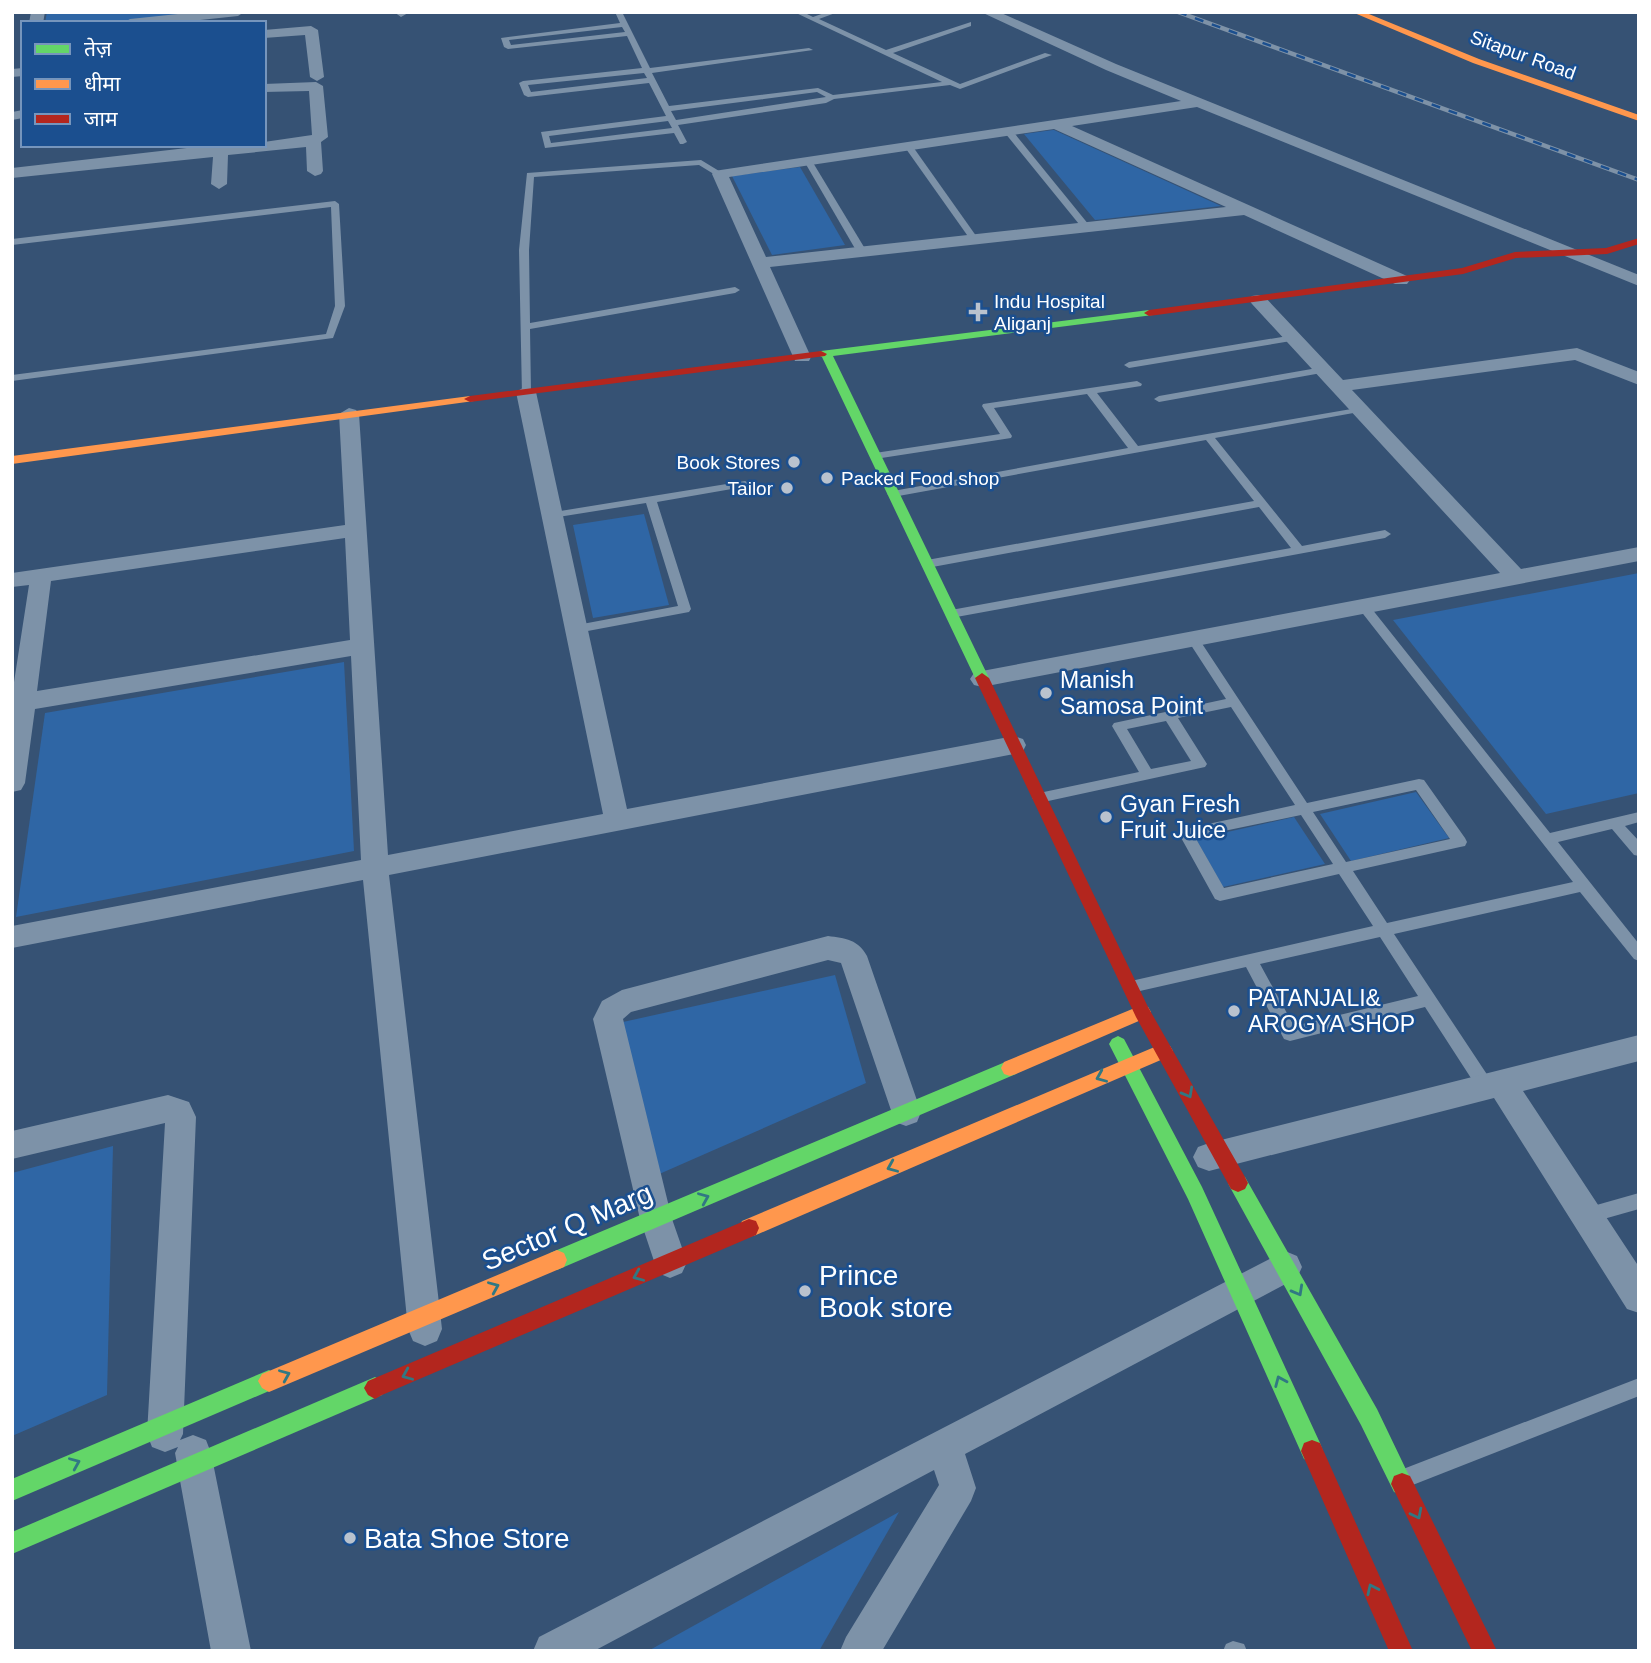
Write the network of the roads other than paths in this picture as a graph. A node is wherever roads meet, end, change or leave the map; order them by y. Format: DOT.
graph roads {
  1 [pos="238,12"];
  2 [pos="618,12"];
  3 [pos="797,12"];
  4 [pos="835,12"];
  5 [pos="987,12"];
  6 [pos="1356,12"];
  7 [pos="1386,12"];
  8 [pos="813,19"];
  9 [pos="150,21"];
  10 [pos="968,24"];
  11 [pos="624,25"];
  12 [pos="266,34"];
  13 [pos="629,34"];
  14 [pos="808,50"];
  15 [pos="886,53"];
  16 [pos="1048,55"];
  17 [pos="647,71"];
  18 [pos="317,77"];
  19 [pos="652,80"];
  20 [pos="951,83"];
  21 [pos="266,88"];
  22 [pos="832,97"];
  23 [pos="1197,102"];
  24 [pos="1639,104"];
  25 [pos="666,109"];
  26 [pos="1639,118"];
  27 [pos="674,124"];
  28 [pos="1056,124"];
  29 [pos="1008,131"];
  30 [pos="313,141"];
  31 [pos="683,142"];
  32 [pos="266,145"];
  33 [pos="908,146"];
  34 [pos="221,148"];
  35 [pos="808,161"];
  36 [pos="315,171"];
  37 [pos="12,173"];
  38 [pos="720,174"];
  39 [pos="219,184"];
  40 [pos="1245,209"];
  41 [pos="1086,227"];
  42 [pos="975,240"];
  43 [pos="1639,241"];
  44 [pos="12,242"];
  45 [pos="862,252"];
  46 [pos="1566,253"];
  47 [pos="760,264"];
  48 [pos="1401,280"];
  49 [pos="1639,281"];
  50 [pos="735,290"];
  51 [pos="1258,300"];
  52 [pos="525,327"];
  53 [pos="1294,338"];
  54 [pos="826,354"];
  55 [pos="802,357"];
  56 [pos="1129,365"];
  57 [pos="1323,370"];
  58 [pos="12,378"];
  59 [pos="1639,379"];
  60 [pos="1137,384"];
  61 [pos="1338,386"];
  62 [pos="1090,391"];
  63 [pos="526,392"];
  64 [pos="1159,399"];
  65 [pos="1359,409"];
  66 [pos="349,414"];
  67 [pos="1208,436"];
  68 [pos="1135,450"];
  69 [pos="875,456"];
  70 [pos="12,460"];
  71 [pos="744,484"];
  72 [pos="893,494"];
  73 [pos="651,500"];
  74 [pos="1262,503"];
  75 [pos="552,516"];
  76 [pos="355,530"];
  77 [pos="1385,534"];
  78 [pos="1299,550"];
  79 [pos="1639,554"];
  80 [pos="927,564"];
  81 [pos="41,576"];
  82 [pos="1517,578"];
  83 [pos="12,580"];
  84 [pos="1364,607"];
  85 [pos="951,614"];
  86 [pos="577,629"];
  87 [pos="1193,639"];
  88 [pos="362,646"];
  89 [pos="982,679"];
  90 [pos="23,702"];
  91 [pos="1234,702"];
  92 [pos="1169,715"];
  93 [pos="1014,746"];
  94 [pos="1147,775"];
  95 [pos="12,783"];
  96 [pos="1040,798"];
  97 [pos="1304,809"];
  98 [pos="1639,817"];
  99 [pos="617,821"];
  100 [pos="1615,823"];
  101 [pos="1548,839"];
  102 [pos="1639,851"];
  103 [pos="375,867"];
  104 [pos="1343,868"];
  105 [pos="1584,886"];
  106 [pos="1383,930"];
  107 [pos="12,937"];
  108 [pos="1639,955"];
  109 [pos="1250,961"];
  110 [pos="1131,987"];
  111 [pos="1429,1000"];
  112 [pos="1142,1012"];
  113 [pos="1108,1027"];
  114 [pos="1639,1048"];
  115 [pos="1164,1051"];
  116 [pos="1130,1065"];
  117 [pos="1493,1085"];
  118 [pos="906,1112"];
  119 [pos="12,1146"];
  120 [pos="1222,1154"];
  121 [pos="1180,1164"];
  122 [pos="1639,1201"];
  123 [pos="1586,1216"];
  124 [pos="656,1219"];
  125 [pos="670,1262"];
  126 [pos="1285,1267"];
  127 [pos="1241,1289"];
  128 [pos="1639,1297"];
  129 [pos="423,1317"];
  130 [pos="431,1365"];
  131 [pos="1639,1387"];
  132 [pos="175,1421"];
  133 [pos="944,1445"];
  134 [pos="180,1472"];
  135 [pos="1400,1480"];
  136 [pos="12,1490"];
  137 [pos="12,1543"];
  138 [pos="231,1651"];
  139 [pos="553,1651"];
  140 [pos="860,1651"];
  141 [pos="1401,1651"];
  142 [pos="1485,1651"];
  1 -- 9 [label="street"];
  2 -- 11 [label="lane"];
  3 -- 8 [label="lane"];
  4 -- 8 [label="lane"];
  5 -- 23 [label="street"];
  6 -- 26 [label="street, Sitapur Road"];
  7 -- 24 [label="street, Sitapur Road"];
  8 -- 15 [label="lane"];
  10 -- 15 [label="lane"];
  11 -- 13 [label="lane"];
  11 -- 13 [label="lane"];
  12 -- 18 [label="street"];
  13 -- 17 [label="lane"];
  14 -- 17 [label="lane"];
  15 -- 20 [label="lane"];
  16 -- 20 [label="lane"];
  17 -- 19 [label="lane"];
  17 -- 19 [label="lane"];
  19 -- 25 [label="lane"];
  20 -- 22 [label="lane"];
  21 -- 30 [label="street"];
  22 -- 25 [label="lane"];
  22 -- 27 [label="lane"];
  23 -- 28 [label="street"];
  23 -- 46 [label="street"];
  25 -- 27 [label="lane"];
  27 -- 27 [label="lane"];
  27 -- 31 [label="lane"];
  28 -- 29 [label="street"];
  28 -- 40 [label="street"];
  29 -- 33 [label="street"];
  29 -- 41 [label="lane"];
  30 -- 32 [label="street"];
  30 -- 36 [label="street"];
  33 -- 35 [label="street"];
  33 -- 42 [label="lane"];
  34 -- 37 [label="street"];
  34 -- 39 [label="street"];
  35 -- 38 [label="street"];
  35 -- 45 [label="lane"];
  38 -- 47 [label="street"];
  38 -- 52 [label="lane"];
  40 -- 41 [label="street"];
  40 -- 48 [label="street"];
  41 -- 42 [label="street"];
  42 -- 45 [label="street"];
  43 -- 46 [label="street"];
  44 -- 58 [label="lane"];
  45 -- 47 [label="street"];
  46 -- 48 [label="street"];
  46 -- 49 [label="street"];
  47 -- 55 [label="street"];
  48 -- 51 [label="street"];
  50 -- 52 [label="lane"];
  51 -- 53 [label="street"];
  51 -- 54 [label="street"];
  52 -- 63 [label="lane"];
  53 -- 56 [label="lane"];
  53 -- 57 [label="street"];
  54 -- 55 [label="street"];
  54 -- 69 [label="street"];
  55 -- 63 [label="street"];
  57 -- 61 [label="street"];
  57 -- 64 [label="lane"];
  59 -- 61 [label="street"];
  60 -- 62 [label="lane"];
  61 -- 65 [label="street"];
  62 -- 68 [label="lane"];
  62 -- 69 [label="lane"];
  63 -- 66 [label="street"];
  63 -- 75 [label="street"];
  65 -- 67 [label="lane"];
  65 -- 82 [label="street"];
  66 -- 70 [label="street"];
  66 -- 76 [label="street"];
  67 -- 68 [label="lane"];
  67 -- 74 [label="lane"];
  68 -- 72 [label="lane"];
  69 -- 72 [label="street"];
  71 -- 73 [label="lane"];
  72 -- 80 [label="street"];
  73 -- 75 [label="lane"];
  73 -- 86 [label="lane"];
  74 -- 78 [label="lane"];
  74 -- 80 [label="lane"];
  75 -- 86 [label="street"];
  76 -- 81 [label="street"];
  76 -- 88 [label="street"];
  77 -- 78 [label="lane"];
  78 -- 85 [label="lane"];
  79 -- 82 [label="street"];
  80 -- 85 [label="street"];
  81 -- 83 [label="street"];
  81 -- 90 [label="street"];
  82 -- 84 [label="street"];
  84 -- 87 [label="street"];
  84 -- 101 [label="lane"];
  85 -- 89 [label="street"];
  86 -- 99 [label="street"];
  87 -- 89 [label="street"];
  87 -- 91 [label="lane"];
  88 -- 90 [label="street"];
  88 -- 103 [label="street"];
  89 -- 93 [label="street"];
  90 -- 95 [label="street"];
  91 -- 92 [label="lane"];
  91 -- 97 [label="lane"];
  92 -- 94 [label="lane"];
  92 -- 94 [label="lane"];
  93 -- 96 [label="street"];
  93 -- 99 [label="street"];
  94 -- 96 [label="lane"];
  96 -- 110 [label="street"];
  97 -- 104 [label="lane"];
  97 -- 104 [label="lane"];
  97 -- 104 [label="lane"];
  98 -- 100 [label="lane"];
  99 -- 103 [label="street"];
  100 -- 101 [label="lane"];
  100 -- 102 [label="lane"];
  101 -- 105 [label="lane"];
  103 -- 107 [label="street"];
  103 -- 129 [label="street"];
  104 -- 106 [label="lane"];
  105 -- 106 [label="lane"];
  105 -- 108 [label="lane"];
  106 -- 109 [label="lane"];
  106 -- 111 [label="lane"];
  109 -- 110 [label="lane"];
  109 -- 111 [label="lane"];
  110 -- 112 [label="street"];
  111 -- 117 [label="lane"];
  112 -- 113 [label="street, Sector Q Marg"];
  112 -- 115 [label="street"];
  113 -- 116 [label="street"];
  113 -- 118 [label="street, Sector Q Marg"];
  114 -- 117 [label="street"];
  115 -- 116 [label="street"];
  115 -- 120 [label="street, one-way"];
  116 -- 121 [label="street"];
  116 -- 125 [label="street, one-way"];
  117 -- 120 [label="street"];
  117 -- 123 [label="street"];
  124 -- 118 [label="street, Sector Q Marg, one-way"];
  118 -- 124 [label="street"];
  119 -- 132 [label="street"];
  120 -- 121 [label="street"];
  120 -- 126 [label="street"];
  121 -- 127 [label="street"];
  122 -- 123 [label="lane"];
  123 -- 128 [label="street"];
  124 -- 125 [label="street"];
  129 -- 124 [label="street, Sector Q Marg, one-way"];
  125 -- 130 [label="street, one-way"];
  126 -- 127 [label="street"];
  126 -- 135 [label="street, one-way"];
  127 -- 133 [label="street"];
  141 -- 127 [label="street, one-way"];
  129 -- 130 [label="street"];
  132 -- 129 [label="street, Sector Q Marg, one-way"];
  130 -- 134 [label="street, one-way"];
  131 -- 135 [label="lane"];
  132 -- 134 [label="street"];
  136 -- 132 [label="street, Sector Q Marg, one-way"];
  133 -- 139 [label="street"];
  133 -- 140 [label="street"];
  134 -- 137 [label="street"];
  134 -- 138 [label="street"];
  135 -- 142 [label="street, one-way"];
}
